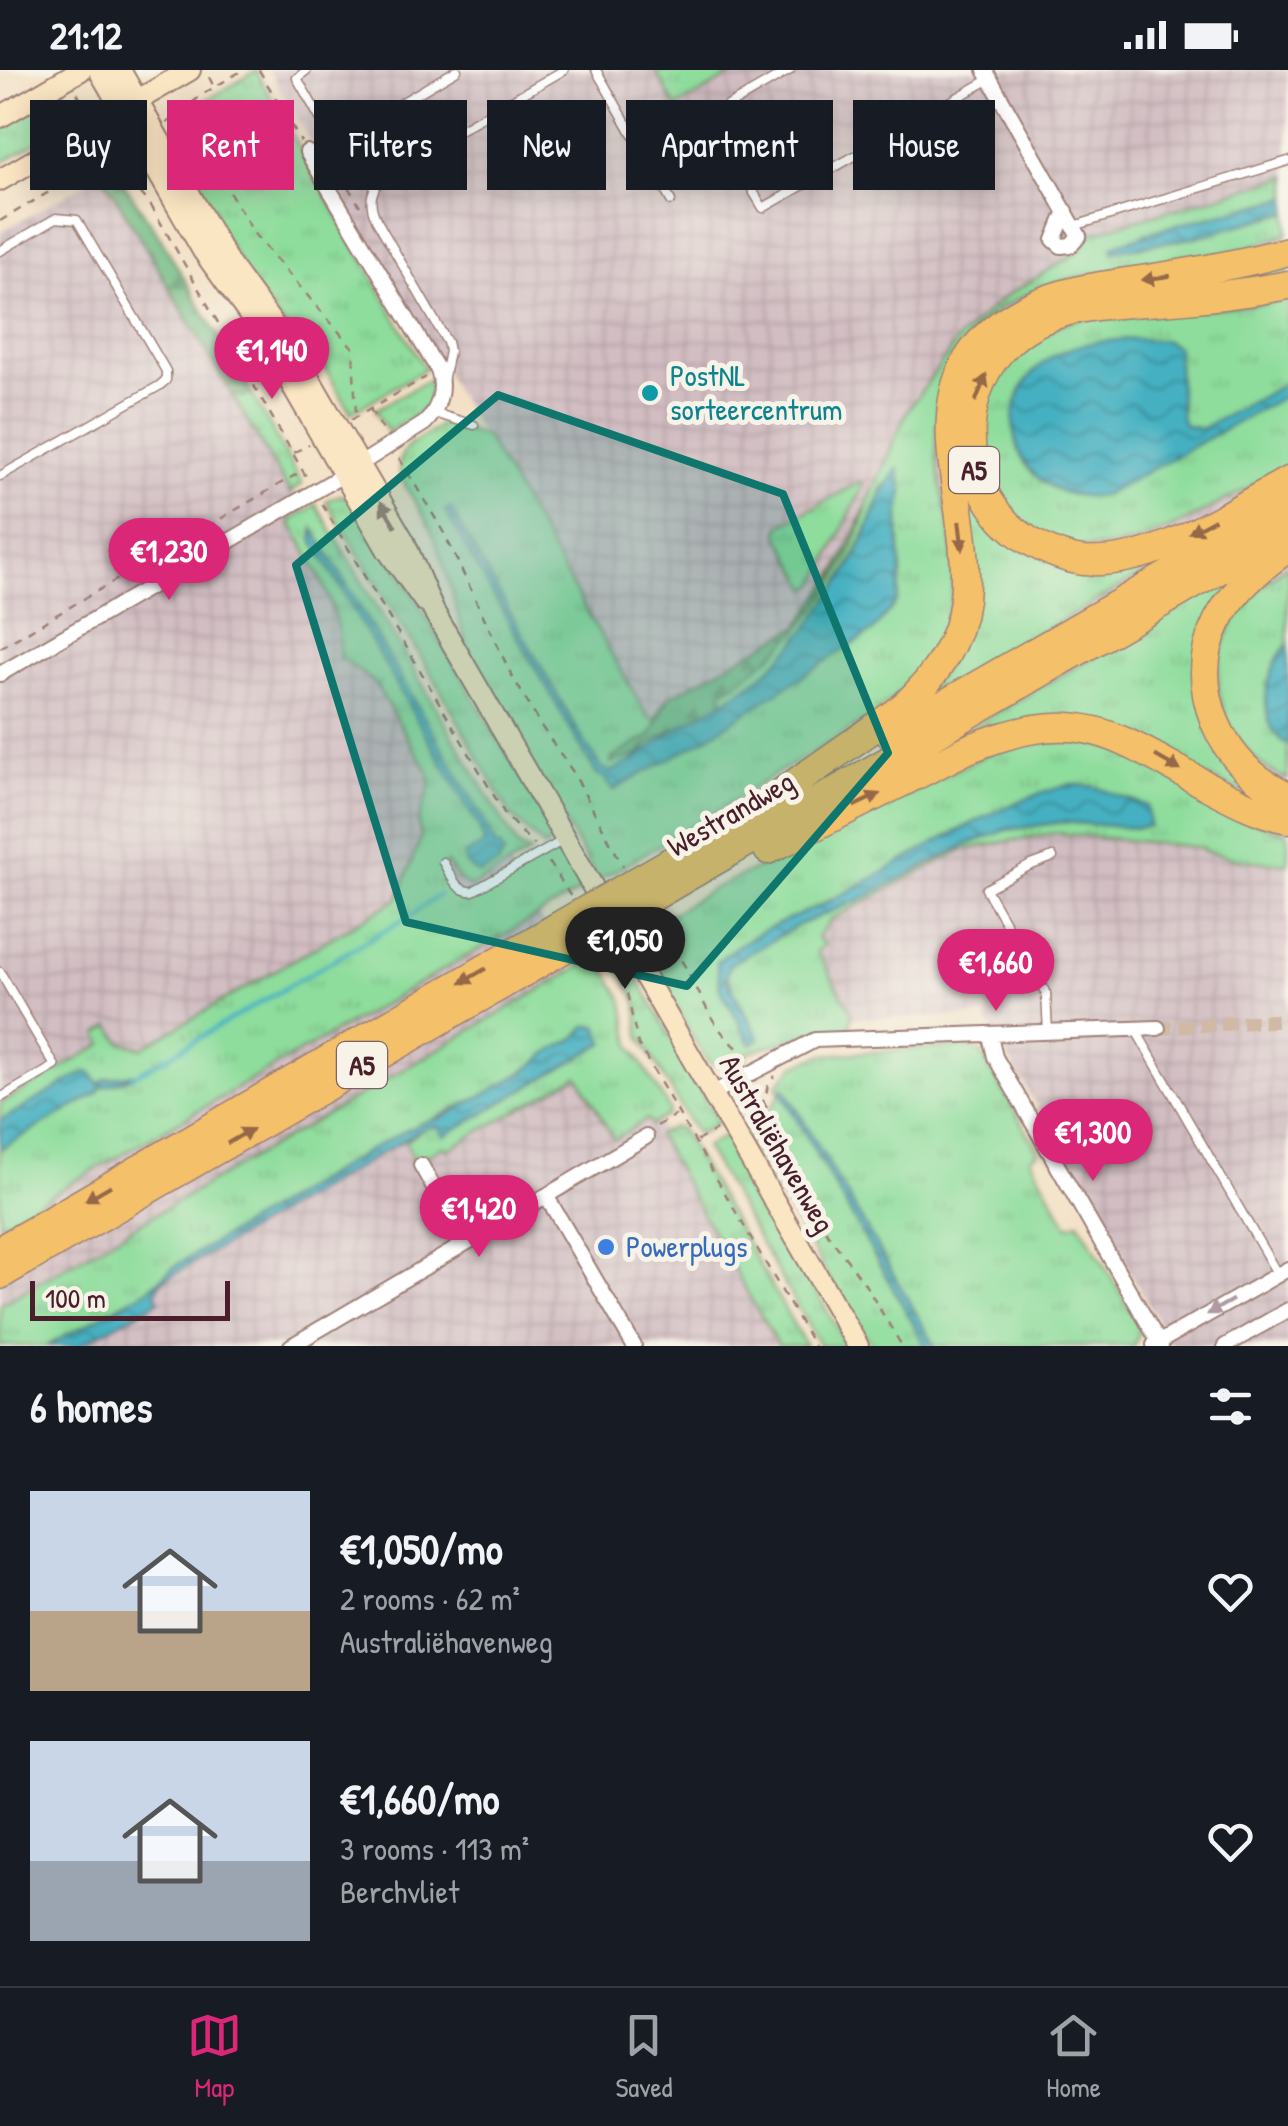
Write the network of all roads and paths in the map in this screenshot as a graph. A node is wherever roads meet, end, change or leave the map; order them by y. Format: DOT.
graph roads {
  1 [pos="81,70"];
  2 [pos="99,70"];
  3 [pos="120,70"];
  4 [pos="243,70"];
  5 [pos="259,70"];
  6 [pos="307,70"];
  7 [pos="456,70"];
  8 [pos="564,70"];
  9 [pos="596,70"];
  10 [pos="790,70"];
  11 [pos="200,74"];
  12 [pos="987,74"];
  13 [pos="214,87"];
  14 [pos="123,100"];
  15 [pos="127,100"];
  16 [pos="142,100"];
  17 [pos="196,100"];
  18 [pos="405,100"];
  19 [pos="314,107"];
  20 [pos="0,117"];
  21 [pos="147,137"];
  22 [pos="314,151"];
  23 [pos="308,154"];
  24 [pos="1288,161"];
  25 [pos="30,163"];
  26 [pos="0,180"];
  27 [pos="52,190"];
  28 [pos="138,190"];
  29 [pos="228,190"];
  30 [pos="671,200"];
  31 [pos="1066,211"];
  32 [pos="0,221"];
  33 [pos="1074,226"];
  34 [pos="1288,250"];
  35 [pos="0,251"];
  36 [pos="1288,285"];
  37 [pos="440,378"];
  38 [pos="370,409"];
  39 [pos="434,412"];
  40 [pos="474,425"];
  41 [pos="338,427"];
  42 [pos="391,444"];
  43 [pos="293,453"];
  44 [pos="350,469"];
  45 [pos="303,470"];
  46 [pos="0,476"];
  47 [pos="308,480"];
  48 [pos="1288,481"];
  49 [pos="1288,506"];
  50 [pos="1288,530"];
  51 [pos="1288,548"];
  52 [pos="0,648"];
  53 [pos="0,674"];
  54 [pos="1288,796"];
  55 [pos="1288,819"];
  56 [pos="736,825"];
  57 [pos="566,838"];
  58 [pos="1054,857"];
  59 [pos="443,862"];
  60 [pos="630,877"];
  61 [pos="679,878"];
  62 [pos="644,906"];
  63 [pos="563,937"];
  64 [pos="0,972"];
  65 [pos="1158,1028"];
  66 [pos="1136,1029"];
  67 [pos="1048,1033"];
  68 [pos="990,1036"];
  69 [pos="748,1057"];
  70 [pos="713,1093"];
  71 [pos="0,1098"];
  72 [pos="763,1102"];
  73 [pos="679,1114"];
  74 [pos="646,1138"];
  75 [pos="421,1165"];
  76 [pos="547,1196"];
  77 [pos="743,1222"];
  78 [pos="465,1243"];
  79 [pos="0,1250"];
  80 [pos="1283,1272"];
  81 [pos="0,1275"];
  82 [pos="1288,1310"];
  83 [pos="1157,1345"];
  84 [pos="291,1346"];
  85 [pos="634,1346"];
  86 [pos="814,1346"];
  87 [pos="858,1346"];
  88 [pos="902,1346"];
  89 [pos="1226,1346"];
  1 -- 20 [label="street"];
  2 -- 14 [label="street, Australiëhavenweg"];
  3 -- 15 [label="street, Australiëhavenweg"];
  4 -- 13 [label="path"];
  5 -- 23 [label="path"];
  6 -- 19 [label="lane"];
  7 -- 18 [label="lane"];
  8 -- 37 [label="lane"];
  9 -- 30 [label="lane"];
  10 -- 12 [label="lane"];
  11 -- 13 [label="path"];
  11 -- 16 [label="street"];
  12 -- 31 [label="street"];
  13 -- 17 [label="path"];
  21 -- 41 [label="street, Australiëhavenweg"];
  22 -- 23 [label="lane"];
  23 -- 37 [label="street"];
  24 -- 33 [label="lane"];
  25 -- 26 [label="street"];
  27 -- 32 [label="path"];
  28 -- 43 [label="path"];
  29 -- 41 [label="path"];
  31 -- 33 [label="street"];
  31 -- 33 [label="street"];
  34 -- 56 [label="highway, A5, one-way"];
  35 -- 46 [label="lane"];
  48 -- 36 [label="highway, A5, one-way"];
  37 -- 38 [label="path"];
  37 -- 39 [label="street"];
  38 -- 41 [label="path"];
  38 -- 42 [label="path"];
  39 -- 40 [label="lane"];
  39 -- 42 [label="street"];
  41 -- 43 [label="path"];
  41 -- 44 [label="street, Australiëhavenweg"];
  42 -- 44 [label="street"];
  42 -- 60 [label="path"];
  43 -- 45 [label="path"];
  44 -- 53 [label="street"];
  44 -- 57 [label="street, Australiëhavenweg"];
  45 -- 47 [label="path"];
  45 -- 52 [label="path"];
  49 -- 56 [label="highway, Westrandweg / A5"];
  50 -- 61 [label="highway, Westrandweg / A5"];
  51 -- 54 [label="highway"];
  61 -- 55 [label="highway, A5, one-way"];
  56 -- 61 [label="highway, Westrandweg / A5"];
  57 -- 59 [label="lane"];
  57 -- 70 [label="street, Australiëhavenweg"];
  58 -- 67 [label="lane"];
  61 -- 62 [label="highway, A5, bridge"];
  61 -- 63 [label="highway, Westrandweg / A5, bridge"];
  62 -- 63 [label="highway, Westrandweg / A5, bridge"];
  62 -- 69 [label="path"];
  63 -- 79 [label="highway, Westrandweg / A5, one-way"];
  81 -- 63 [label="highway, Westrandweg / A5, one-way"];
  64 -- 71 [label="lane"];
  65 -- 66 [label="street"];
  66 -- 67 [label="street"];
  66 -- 80 [label="lane"];
  67 -- 68 [label="street"];
  68 -- 70 [label="street"];
  68 -- 83 [label="street"];
  70 -- 87 [label="street, Australiëhavenweg"];
  72 -- 88 [label="path"];
  73 -- 74 [label="path"];
  74 -- 76 [label="street"];
  75 -- 78 [label="street"];
  76 -- 78 [label="street"];
  76 -- 85 [label="street"];
  77 -- 86 [label="path"];
  78 -- 84 [label="street"];
  80 -- 83 [label="street, one-way"];
  82 -- 89 [label="street"];
}
